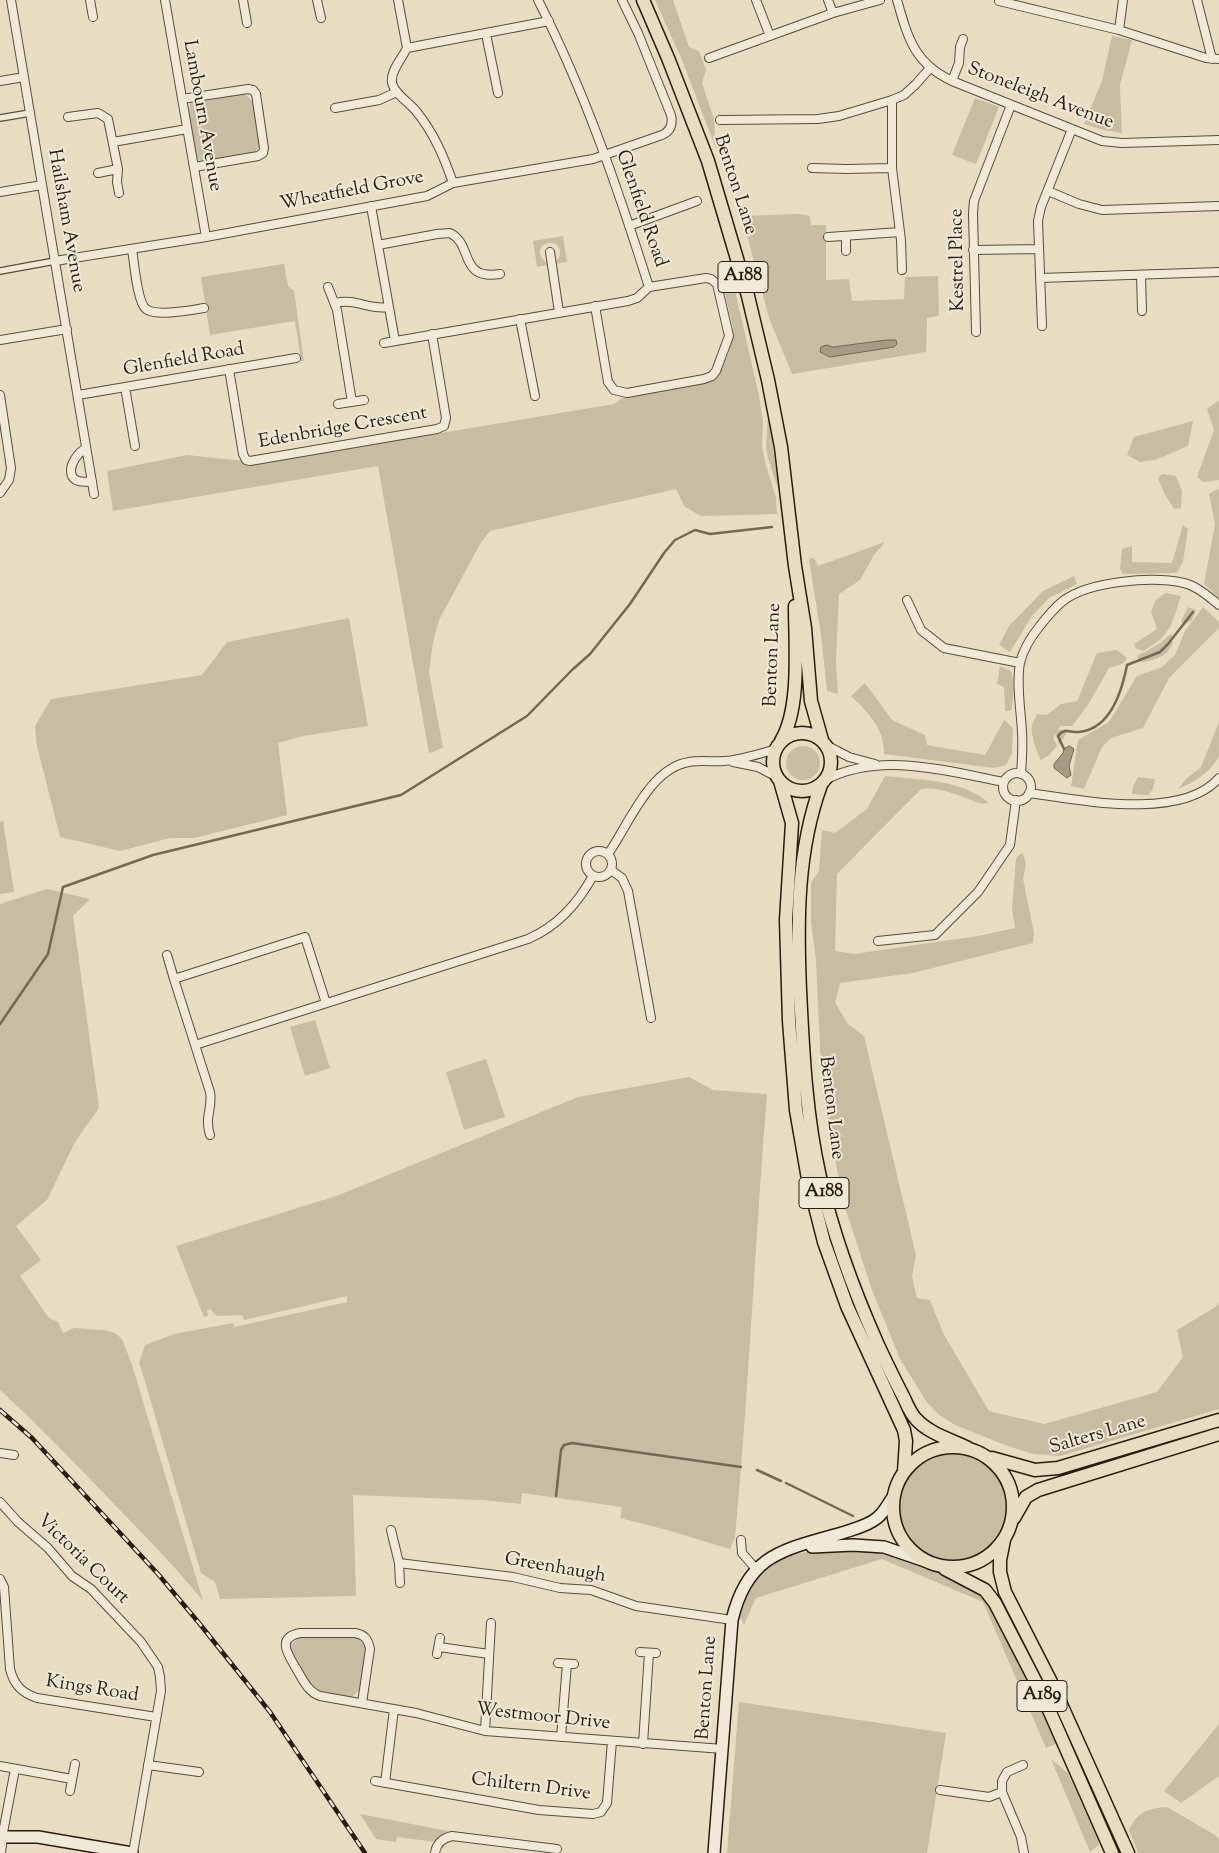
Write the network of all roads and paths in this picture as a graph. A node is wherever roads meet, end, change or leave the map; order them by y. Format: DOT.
graph roads {
  1 [pos="11,0"];
  2 [pos="90,0"];
  3 [pos="165,0"];
  4 [pos="243,0"];
  5 [pos="317,0"];
  6 [pos="398,0"];
  7 [pos="538,0"];
  8 [pos="622,0"];
  9 [pos="642,0"];
  10 [pos="756,0"];
  11 [pos="828,0"];
  12 [pos="880,0"];
  13 [pos="897,0"];
  14 [pos="1123,0"];
  15 [pos="1197,0"];
  16 [pos="999,1"];
  17 [pos="1015,2"];
  18 [pos="833,13"];
  19 [pos="93,17"];
  20 [pos="321,18"];
  21 [pos="549,21"];
  22 [pos="246,23"];
  23 [pos="1119,30"];
  24 [pos="486,34"];
  25 [pos="770,36"];
  26 [pos="962,39"];
  27 [pos="407,48"];
  28 [pos="708,58"];
  29 [pos="1216,59"];
  30 [pos="930,68"];
  31 [pos="24,77"];
  32 [pos="0,81"];
  33 [pos="952,81"];
  34 [pos="397,92"];
  35 [pos="498,93"];
  36 [pos="182,99"];
  37 [pos="892,100"];
  38 [pos="1011,105"];
  39 [pos="335,108"];
  40 [pos="30,113"];
  41 [pos="0,118"];
  42 [pos="68,118"];
  43 [pos="720,120"];
  44 [pos="187,129"];
  45 [pos="1072,129"];
  46 [pos="1219,140"];
  47 [pos="113,142"];
  48 [pos="606,155"];
  49 [pos="194,167"];
  50 [pos="812,168"];
  51 [pos="892,168"];
  52 [pos="118,169"];
  53 [pos="98,173"];
  54 [pos="453,183"];
  55 [pos="42,185"];
  56 [pos="1048,191"];
  57 [pos="0,192"];
  58 [pos="119,193"];
  59 [pos="697,201"];
  60 [pos="371,206"];
  61 [pos="1219,206"];
  62 [pos="630,226"];
  63 [pos="900,232"];
  64 [pos="206,237"];
  65 [pos="828,237"];
  66 [pos="846,237"];
  67 [pos="378,245"];
  68 [pos="132,249"];
  69 [pos="1039,249"];
  70 [pos="973,250"];
  71 [pos="550,252"];
  72 [pos="846,252"];
  73 [pos="55,262"];
  74 [pos="902,270"];
  75 [pos="0,271"];
  76 [pos="1219,272"];
  77 [pos="500,274"];
  78 [pos="1141,275"];
  79 [pos="1040,278"];
  80 [pos="328,287"];
  81 [pos="649,287"];
  82 [pos="335,302"];
  83 [pos="595,306"];
  84 [pos="388,307"];
  85 [pos="204,308"];
  86 [pos="1142,311"];
  87 [pos="559,312"];
  88 [pos="520,319"];
  89 [pos="1042,326"];
  90 [pos="67,328"];
  91 [pos="976,332"];
  92 [pos="432,334"];
  93 [pos="0,340"];
  94 [pos="395,341"];
  95 [pos="384,343"];
  96 [pos="296,358"];
  97 [pos="230,370"];
  98 [pos="125,388"];
  99 [pos="0,395"];
  100 [pos="78,395"];
  101 [pos="535,396"];
  102 [pos="364,400"];
  103 [pos="352,402"];
  104 [pos="338,404"];
  105 [pos="135,446"];
  106 [pos="86,448"];
  107 [pos="92,480"];
  108 [pos="0,493"];
  109 [pos="94,494"];
  110 [pos="795,566"];
  111 [pos="907,600"];
  112 [pos="1219,605"];
  113 [pos="1020,663"];
  114 [pos="824,742"];
  115 [pos="778,746"];
  116 [pos="726,761"];
  117 [pos="879,765"];
  118 [pos="1021,774"];
  119 [pos="1219,778"];
  120 [pos="778,779"];
  121 [pos="1004,782"];
  122 [pos="823,783"];
  123 [pos="1029,793"];
  124 [pos="1016,800"];
  125 [pos="608,854"];
  126 [pos="612,870"];
  127 [pos="593,876"];
  128 [pos="878,941"];
  129 [pos="167,955"];
  130 [pos="174,979"];
  131 [pos="326,1003"];
  132 [pos="651,1018"];
  133 [pos="195,1045"];
  134 [pos="210,1135"];
  135 [pos="1219,1420"];
  136 [pos="1219,1434"];
  137 [pos="968,1448"];
  138 [pos="0,1455"];
  139 [pos="14,1455"];
  140 [pos="987,1457"];
  141 [pos="904,1472"];
  142 [pos="893,1497"];
  143 [pos="0,1502"];
  144 [pos="1012,1520"];
  145 [pos="391,1530"];
  146 [pos="740,1540"];
  147 [pos="1004,1540"];
  148 [pos="788,1549"];
  149 [pos="925,1560"];
  150 [pos="399,1563"];
  151 [pos="940,1566"];
  152 [pos="756,1569"];
  153 [pos="0,1579"];
  154 [pos="400,1584"];
  155 [pos="732,1620"];
  156 [pos="491,1623"];
  157 [pos="440,1638"];
  158 [pos="648,1653"];
  159 [pos="489,1654"];
  160 [pos="566,1664"];
  161 [pos="362,1703"];
  162 [pos="394,1709"];
  163 [pos="156,1717"];
  164 [pos="485,1731"];
  165 [pos="561,1737"];
  166 [pos="612,1741"];
  167 [pos="643,1744"];
  168 [pos="723,1750"];
  169 [pos="75,1764"];
  170 [pos="148,1765"];
  171 [pos="1023,1765"];
  172 [pos="0,1766"];
  173 [pos="15,1769"];
  174 [pos="199,1772"];
  175 [pos="72,1779"];
  176 [pos="375,1781"];
  177 [pos="385,1783"];
  178 [pos="940,1790"];
  179 [pos="70,1791"];
  180 [pos="1002,1792"];
  181 [pos="1,1838"];
  182 [pos="557,1849"];
  183 [pos="0,1852"];
  184 [pos="133,1853"];
  185 [pos="435,1853"];
  186 [pos="714,1853"];
  187 [pos="1024,1853"];
  188 [pos="1112,1853"];
  189 [pos="1128,1853"];
  1 -- 31 [label="street, Hailsham Avenue"];
  2 -- 19 [label="street"];
  3 -- 36 [label="street, Lambourn Avenue"];
  4 -- 22 [label="street"];
  5 -- 20 [label="street"];
  6 -- 27 [label="street"];
  7 -- 21 [label="street, Glenfield Road"];
  8 -- 48 [label="street, Wheatfield Grove"];
  9 -- 110 [label="main road, Benton Lane / A188"];
  10 -- 25 [label="street"];
  11 -- 18 [label="street"];
  12 -- 18 [label="street"];
  13 -- 30 [label="street, Stoneleigh Avenue"];
  14 -- 23 [label="street"];
  15 -- 29 [label="street"];
  16 -- 17 [label="street"];
  17 -- 23 [label="street"];
  18 -- 25 [label="street"];
  21 -- 24 [label="street"];
  21 -- 48 [label="street, Glenfield Road"];
  23 -- 29 [label="street"];
  24 -- 27 [label="street"];
  24 -- 35 [label="street"];
  25 -- 28 [label="street"];
  26 -- 33 [label="street"];
  27 -- 34 [label="street"];
  30 -- 33 [label="street, Stoneleigh Avenue"];
  30 -- 37 [label="street"];
  31 -- 32 [label="street"];
  31 -- 40 [label="street, Hailsham Avenue"];
  33 -- 38 [label="street, Stoneleigh Avenue"];
  34 -- 39 [label="street"];
  34 -- 54 [label="street"];
  36 -- 44 [label="street, Lambourn Avenue"];
  36 -- 49 [label="street"];
  37 -- 43 [label="street"];
  37 -- 51 [label="street"];
  38 -- 45 [label="street, Stoneleigh Avenue"];
  38 -- 70 [label="street, Kestrel Place"];
  40 -- 41 [label="street"];
  40 -- 55 [label="street, Hailsham Avenue"];
  42 -- 47 [label="street"];
  44 -- 47 [label="street"];
  44 -- 49 [label="street, Lambourn Avenue"];
  45 -- 46 [label="street, Stoneleigh Avenue"];
  45 -- 56 [label="street"];
  47 -- 52 [label="street"];
  48 -- 54 [label="street, Wheatfield Grove"];
  48 -- 62 [label="street, Glenfield Road"];
  49 -- 64 [label="street, Lambourn Avenue"];
  50 -- 51 [label="street"];
  51 -- 63 [label="street"];
  52 -- 53 [label="street"];
  52 -- 58 [label="street"];
  54 -- 60 [label="street, Wheatfield Grove"];
  55 -- 57 [label="street"];
  55 -- 73 [label="street, Hailsham Avenue"];
  56 -- 61 [label="street"];
  56 -- 69 [label="street"];
  59 -- 62 [label="street"];
  60 -- 64 [label="street, Wheatfield Grove"];
  60 -- 67 [label="street"];
  62 -- 81 [label="street, Glenfield Road"];
  63 -- 66 [label="street"];
  63 -- 74 [label="street"];
  64 -- 68 [label="street, Wheatfield Grove"];
  65 -- 66 [label="street"];
  66 -- 72 [label="street"];
  67 -- 77 [label="street"];
  67 -- 84 [label="street"];
  68 -- 73 [label="street, Wheatfield Grove"];
  68 -- 85 [label="street"];
  69 -- 70 [label="street"];
  69 -- 79 [label="street"];
  70 -- 91 [label="street, Kestrel Place"];
  71 -- 87 [label="street"];
  73 -- 75 [label="street"];
  73 -- 90 [label="street, Hailsham Avenue"];
  76 -- 78 [label="street"];
  78 -- 79 [label="street"];
  78 -- 86 [label="street"];
  79 -- 89 [label="street"];
  80 -- 82 [label="street"];
  81 -- 83 [label="street, Glenfield Road"];
  81 -- 83 [label="street"];
  82 -- 84 [label="street"];
  82 -- 103 [label="street"];
  83 -- 87 [label="street, Glenfield Road"];
  84 -- 94 [label="street"];
  87 -- 88 [label="street, Glenfield Road"];
  88 -- 92 [label="street, Glenfield Road"];
  88 -- 101 [label="street"];
  90 -- 93 [label="street"];
  90 -- 100 [label="street, Hailsham Avenue"];
  92 -- 94 [label="street, Glenfield Road"];
  92 -- 97 [label="street, Edenbridge Crescent"];
  94 -- 95 [label="street, Glenfield Road"];
  96 -- 97 [label="street, Glenfield Road"];
  97 -- 98 [label="street, Glenfield Road"];
  98 -- 100 [label="street, Glenfield Road"];
  98 -- 105 [label="street"];
  99 -- 108 [label="street"];
  100 -- 106 [label="street, Hailsham Avenue"];
  102 -- 103 [label="street"];
  103 -- 104 [label="street"];
  106 -- 107 [label="street, Hailsham Avenue"];
  106 -- 107 [label="street"];
  107 -- 109 [label="street, Hailsham Avenue"];
  110 -- 114 [label="main road, Benton Lane / A188"];
  110 -- 115 [label="main road, Benton Lane / A188"];
  111 -- 113 [label="street"];
  112 -- 113 [label="street"];
  113 -- 118 [label="street"];
  114 -- 115 [label="main road"];
  114 -- 117 [label="street"];
  114 -- 122 [label="main road, A188"];
  115 -- 116 [label="street"];
  115 -- 120 [label="main road, A188"];
  116 -- 120 [label="street"];
  116 -- 125 [label="street"];
  117 -- 121 [label="street"];
  117 -- 122 [label="street"];
  118 -- 121 [label="street"];
  118 -- 123 [label="street"];
  119 -- 123 [label="street"];
  120 -- 122 [label="main road"];
  120 -- 141 [label="main road, Benton Lane / A188"];
  121 -- 124 [label="street"];
  122 -- 137 [label="main road, Benton Lane / A188"];
  123 -- 124 [label="street"];
  124 -- 128 [label="street"];
  125 -- 126 [label="street"];
  125 -- 127 [label="street"];
  126 -- 127 [label="street"];
  126 -- 132 [label="street"];
  127 -- 131 [label="street"];
  129 -- 130 [label="street"];
  130 -- 131 [label="street"];
  130 -- 133 [label="street"];
  131 -- 133 [label="street"];
  133 -- 134 [label="street"];
  135 -- 140 [label="main road, Salters Lane / A189"];
  136 -- 144 [label="main road, Salters Lane / A189"];
  137 -- 140 [label="main road, A189"];
  137 -- 141 [label="main road, A189"];
  138 -- 139 [label="street"];
  140 -- 144 [label="main road, A189"];
  141 -- 142 [label="main road, A189"];
  142 -- 148 [label="main road, Benton Lane"];
  142 -- 149 [label="main road, A189"];
  143 -- 163 [label="street, Victoria Court"];
  144 -- 147 [label="main road, A189"];
  145 -- 150 [label="street"];
  146 -- 152 [label="street"];
  147 -- 151 [label="main road, A189"];
  147 -- 189 [label="main road, A189"];
  148 -- 149 [label="main road, Benton Lane"];
  148 -- 152 [label="main road, Benton Lane"];
  149 -- 151 [label="main road, A189"];
  150 -- 154 [label="street"];
  150 -- 155 [label="street, Greenhaugh"];
  151 -- 188 [label="main road, A189"];
  152 -- 155 [label="main road, Benton Lane"];
  153 -- 163 [label="street, Kings Road"];
  155 -- 168 [label="main road, Benton Lane"];
  156 -- 159 [label="street"];
  157 -- 159 [label="street"];
  158 -- 167 [label="street"];
  159 -- 164 [label="street"];
  160 -- 165 [label="street"];
  161 -- 161 [label="street, Westmoor Drive"];
  161 -- 162 [label="street, Westmoor Drive"];
  162 -- 164 [label="street, Westmoor Drive"];
  162 -- 177 [label="street"];
  163 -- 170 [label="street, Victoria Court"];
  164 -- 165 [label="street, Westmoor Drive"];
  165 -- 166 [label="street, Westmoor Drive"];
  166 -- 167 [label="street, Westmoor Drive"];
  166 -- 177 [label="street, Chiltern Drive"];
  167 -- 168 [label="street, Westmoor Drive"];
  168 -- 186 [label="main road, Benton Lane"];
  169 -- 175 [label="street"];
  170 -- 174 [label="street"];
  170 -- 184 [label="street, Victoria Court"];
  171 -- 180 [label="street"];
  172 -- 173 [label="street"];
  173 -- 175 [label="street"];
  173 -- 181 [label="street"];
  175 -- 179 [label="street"];
  176 -- 177 [label="street, Chiltern Drive"];
  178 -- 180 [label="street"];
  180 -- 187 [label="street"];
  181 -- 183 [label="street"];
  181 -- 184 [label="main road"];
  182 -- 185 [label="street"];
}
